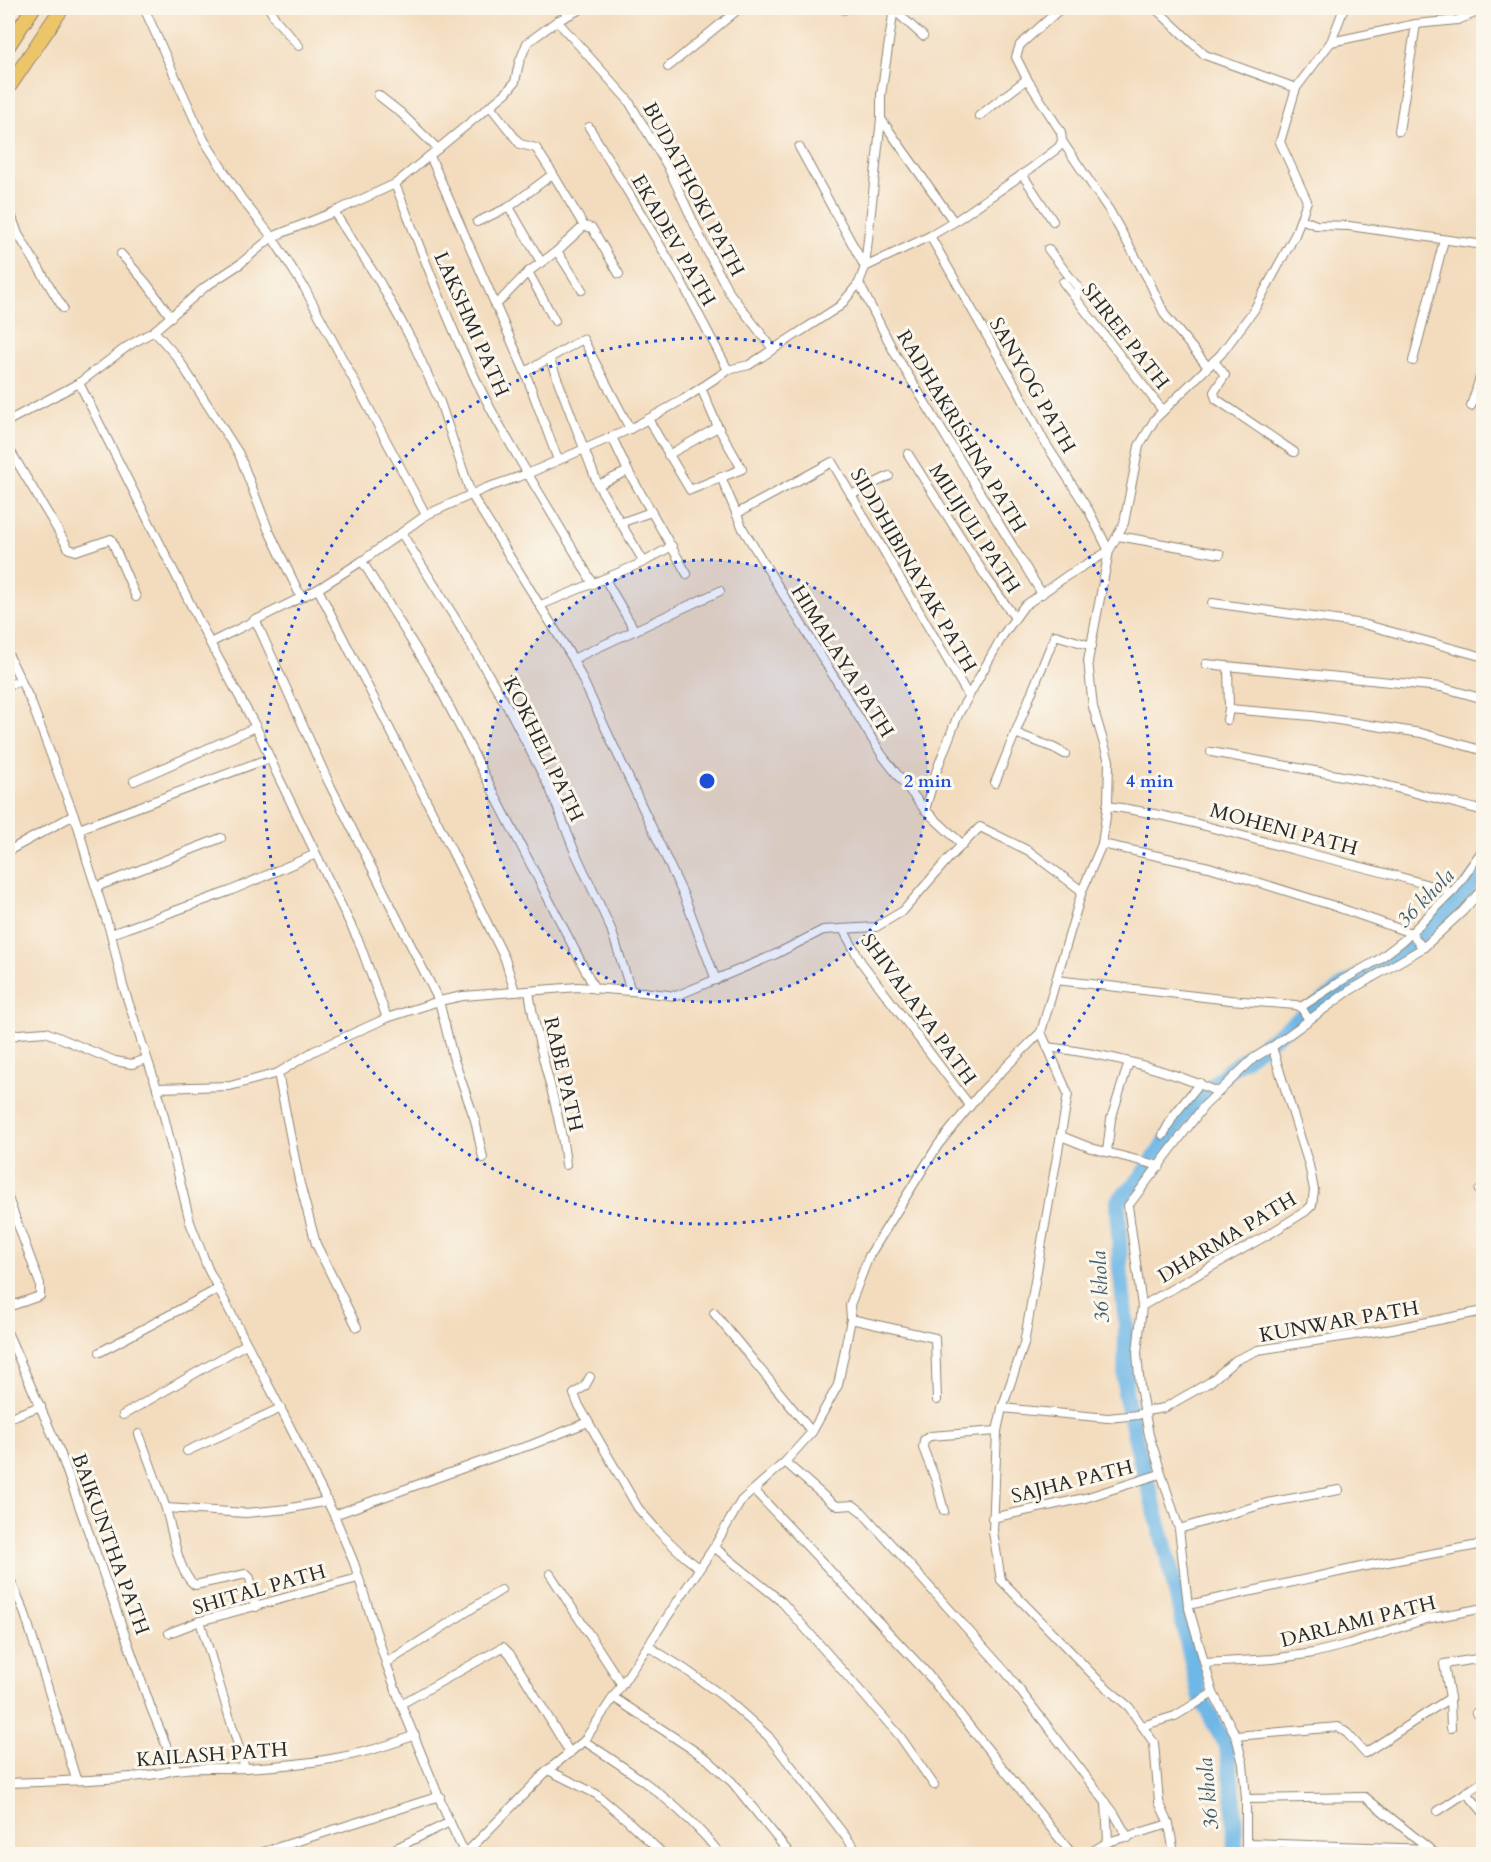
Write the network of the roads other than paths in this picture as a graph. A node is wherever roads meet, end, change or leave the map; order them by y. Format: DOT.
graph roads {
  1 [pos="33,8"];
  2 [pos="62,8"];
  3 [pos="144,8"];
  4 [pos="269,8"];
  5 [pos="583,8"];
  6 [pos="740,8"];
  7 [pos="1061,8"];
  8 [pos="1157,8"];
  9 [pos="1344,8"];
  10 [pos="894,9"];
  11 [pos="1484,9"];
  12 [pos="557,21"];
  13 [pos="1416,24"];
  14 [pos="923,36"];
  15 [pos="1331,42"];
  16 [pos="8,46"];
  17 [pos="299,46"];
  18 [pos="668,67"];
  19 [pos="1027,79"];
  20 [pos="8,88"];
  21 [pos="1296,88"];
  22 [pos="378,95"];
  23 [pos="490,106"];
  24 [pos="979,116"];
  25 [pos="881,119"];
  26 [pos="589,128"];
  27 [pos="1399,131"];
  28 [pos="1062,141"];
  29 [pos="799,147"];
  30 [pos="438,149"];
  31 [pos="430,156"];
  32 [pos="553,174"];
  33 [pos="1022,174"];
  34 [pos="394,184"];
  35 [pos="8,206"];
  36 [pos="509,207"];
  37 [pos="334,212"];
  38 [pos="1301,219"];
  39 [pos="1053,221"];
  40 [pos="477,222"];
  41 [pos="954,222"];
  42 [pos="584,226"];
  43 [pos="930,236"];
  44 [pos="272,237"];
  45 [pos="1444,240"];
  46 [pos="1484,245"];
  47 [pos="1048,249"];
  48 [pos="557,250"];
  49 [pos="121,254"];
  50 [pos="541,262"];
  51 [pos="865,267"];
  52 [pos="528,272"];
  53 [pos="619,274"];
  54 [pos="1063,282"];
  55 [pos="859,283"];
  56 [pos="582,290"];
  57 [pos="1075,297"];
  58 [pos="495,306"];
  59 [pos="63,308"];
  60 [pos="171,317"];
  61 [pos="555,321"];
  62 [pos="154,330"];
  63 [pos="773,349"];
  64 [pos="550,360"];
  65 [pos="1413,361"];
  66 [pos="1211,364"];
  67 [pos="1484,365"];
  68 [pos="728,370"];
  69 [pos="525,372"];
  70 [pos="79,384"];
  71 [pos="701,388"];
  72 [pos="1471,406"];
  73 [pos="1163,411"];
  74 [pos="648,419"];
  75 [pos="8,421"];
  76 [pos="718,427"];
  77 [pos="630,429"];
  78 [pos="612,437"];
  79 [pos="8,447"];
  80 [pos="584,448"];
  81 [pos="1294,452"];
  82 [pos="908,454"];
  83 [pos="668,455"];
  84 [pos="558,460"];
  85 [pos="628,471"];
  86 [pos="527,474"];
  87 [pos="889,476"];
  88 [pos="721,477"];
  89 [pos="598,485"];
  90 [pos="471,494"];
  91 [pos="851,495"];
  92 [pos="651,512"];
  93 [pos="736,514"];
  94 [pos="426,515"];
  95 [pos="620,523"];
  96 [pos="402,534"];
  97 [pos="1118,536"];
  98 [pos="672,546"];
  99 [pos="1108,551"];
  100 [pos="1220,554"];
  101 [pos="362,561"];
  102 [pos="644,562"];
  103 [pos="687,574"];
  104 [pos="605,579"];
  105 [pos="593,584"];
  106 [pos="318,589"];
  107 [pos="720,591"];
  108 [pos="1042,594"];
  109 [pos="135,597"];
  110 [pos="301,597"];
  111 [pos="1212,603"];
  112 [pos="541,605"];
  113 [pos="1015,618"];
  114 [pos="255,619"];
  115 [pos="636,631"];
  116 [pos="210,644"];
  117 [pos="1092,646"];
  118 [pos="8,654"];
  119 [pos="1484,657"];
  120 [pos="573,659"];
  121 [pos="1206,664"];
  122 [pos="1228,667"];
  123 [pos="21,680"];
  124 [pos="8,686"];
  125 [pos="968,695"];
  126 [pos="1484,699"];
  127 [pos="1229,709"];
  128 [pos="1227,720"];
  129 [pos="256,727"];
  130 [pos="1015,732"];
  131 [pos="1484,751"];
  132 [pos="1211,752"];
  133 [pos="1065,754"];
  134 [pos="270,758"];
  135 [pos="134,781"];
  136 [pos="995,783"];
  137 [pos="1107,806"];
  138 [pos="925,810"];
  139 [pos="1484,811"];
  140 [pos="74,815"];
  141 [pos="79,830"];
  142 [pos="222,838"];
  143 [pos="1102,844"];
  144 [pos="963,845"];
  145 [pos="1484,848"];
  146 [pos="8,851"];
  147 [pos="316,854"];
  148 [pos="96,887"];
  149 [pos="1484,887"];
  150 [pos="1082,891"];
  151 [pos="1451,892"];
  152 [pos="843,929"];
  153 [pos="1411,933"];
  154 [pos="111,934"];
  155 [pos="1423,948"];
  156 [pos="716,980"];
  157 [pos="1056,980"];
  158 [pos="595,988"];
  159 [pos="529,991"];
  160 [pos="631,991"];
  161 [pos="515,992"];
  162 [pos="439,1001"];
  163 [pos="1301,1007"];
  164 [pos="387,1018"];
  165 [pos="1310,1020"];
  166 [pos="1041,1032"];
  167 [pos="8,1038"];
  168 [pos="1047,1047"];
  169 [pos="1272,1047"];
  170 [pos="146,1059"];
  171 [pos="1129,1062"];
  172 [pos="278,1073"];
  173 [pos="1200,1083"];
  174 [pos="157,1088"];
  175 [pos="1218,1092"];
  176 [pos="970,1106"];
  177 [pos="1163,1135"];
  178 [pos="1061,1136"];
  179 [pos="1107,1152"];
  180 [pos="483,1158"];
  181 [pos="566,1165"];
  182 [pos="1160,1166"];
  183 [pos="8,1198"];
  184 [pos="218,1289"];
  185 [pos="1142,1306"];
  186 [pos="8,1307"];
  187 [pos="1484,1311"];
  188 [pos="714,1313"];
  189 [pos="851,1319"];
  190 [pos="357,1327"];
  191 [pos="8,1334"];
  192 [pos="246,1344"];
  193 [pos="100,1352"];
  194 [pos="590,1377"];
  195 [pos="937,1400"];
  196 [pos="41,1406"];
  197 [pos="280,1408"];
  198 [pos="1002,1408"];
  199 [pos="1146,1411"];
  200 [pos="123,1415"];
  201 [pos="8,1418"];
  202 [pos="588,1422"];
  203 [pos="997,1431"];
  204 [pos="812,1432"];
  205 [pos="139,1434"];
  206 [pos="187,1451"];
  207 [pos="785,1462"];
  208 [pos="1160,1474"];
  209 [pos="754,1490"];
  210 [pos="1339,1490"];
  211 [pos="327,1501"];
  212 [pos="166,1508"];
  213 [pos="944,1511"];
  214 [pos="334,1515"];
  215 [pos="992,1518"];
  216 [pos="1179,1529"];
  217 [pos="1484,1544"];
  218 [pos="714,1547"];
  219 [pos="698,1568"];
  220 [pos="550,1574"];
  221 [pos="8,1575"];
  222 [pos="358,1578"];
  223 [pos="501,1590"];
  224 [pos="1188,1605"];
  225 [pos="256,1607"];
  226 [pos="1484,1608"];
  227 [pos="200,1621"];
  228 [pos="169,1633"];
  229 [pos="648,1647"];
  230 [pos="1484,1658"];
  231 [pos="386,1663"];
  232 [pos="1205,1663"];
  233 [pos="622,1685"];
  234 [pos="1213,1693"];
  235 [pos="613,1697"];
  236 [pos="1450,1698"];
  237 [pos="401,1704"];
  238 [pos="1142,1725"];
  239 [pos="1451,1728"];
  240 [pos="415,1735"];
  241 [pos="1236,1736"];
  242 [pos="584,1741"];
  243 [pos="570,1753"];
  244 [pos="245,1768"];
  245 [pos="176,1770"];
  246 [pos="548,1770"];
  247 [pos="76,1779"];
  248 [pos="1484,1780"];
  249 [pos="8,1783"];
  250 [pos="934,1785"];
  251 [pos="1466,1792"];
  252 [pos="440,1796"];
  253 [pos="1246,1799"];
  254 [pos="1106,1802"];
  255 [pos="1438,1811"];
  256 [pos="1484,1813"];
  257 [pos="450,1822"];
  258 [pos="1169,1824"];
  259 [pos="1128,1838"];
  260 [pos="1108,1842"];
  261 [pos="1247,1843"];
  262 [pos="1403,1851"];
  263 [pos="1432,1852"];
  264 [pos="257,1854"];
  265 [pos="384,1854"];
  266 [pos="663,1854"];
  267 [pos="720,1854"];
  268 [pos="790,1854"];
  269 [pos="859,1854"];
  270 [pos="1072,1854"];
  271 [pos="1088,1854"];
  272 [pos="1174,1854"];
  273 [pos="1246,1854"];
  1 -- 16 [label="highway"];
  2 -- 20 [label="highway"];
  3 -- 44 [label="street"];
  4 -- 17 [label="street"];
  5 -- 12 [label="street"];
  6 -- 18 [label="street"];
  7 -- 19 [label="street"];
  8 -- 21 [label="street"];
  9 -- 15 [label="street"];
  10 -- 14 [label="street"];
  10 -- 25 [label="street"];
  11 -- 13 [label="street"];
  12 -- 23 [label="street"];
  12 -- 63 [label="street, BUDATHOKI PATH"];
  13 -- 15 [label="street"];
  13 -- 27 [label="street"];
  15 -- 21 [label="street"];
  19 -- 24 [label="street"];
  19 -- 28 [label="street"];
  21 -- 38 [label="street"];
  22 -- 30 [label="street"];
  23 -- 30 [label="street"];
  23 -- 32 [label="street"];
  25 -- 41 [label="street"];
  25 -- 51 [label="street"];
  26 -- 68 [label="street, EKADEV PATH"];
  28 -- 33 [label="street"];
  28 -- 66 [label="street"];
  29 -- 51 [label="street"];
  30 -- 31 [label="street"];
  31 -- 34 [label="street"];
  31 -- 58 [label="street, LAKSHMI PATH"];
  32 -- 36 [label="street"];
  32 -- 42 [label="street"];
  33 -- 39 [label="street"];
  33 -- 41 [label="street"];
  34 -- 37 [label="street"];
  34 -- 86 [label="street, LAKSHMI PATH"];
  35 -- 59 [label="street"];
  36 -- 40 [label="street"];
  36 -- 50 [label="street"];
  37 -- 44 [label="street"];
  37 -- 90 [label="street"];
  38 -- 45 [label="street"];
  38 -- 66 [label="street"];
  41 -- 43 [label="street"];
  42 -- 48 [label="street"];
  42 -- 53 [label="street"];
  43 -- 51 [label="street"];
  43 -- 99 [label="street, SANYOG PATH"];
  44 -- 60 [label="street"];
  44 -- 94 [label="street"];
  45 -- 46 [label="street"];
  45 -- 65 [label="street"];
  47 -- 57 [label="street"];
  48 -- 50 [label="street"];
  48 -- 56 [label="street"];
  49 -- 60 [label="street"];
  50 -- 52 [label="street"];
  51 -- 55 [label="street"];
  52 -- 58 [label="street"];
  52 -- 61 [label="street"];
  54 -- 57 [label="street, SHREE PATH"];
  55 -- 63 [label="street"];
  55 -- 108 [label="street, RADHAKRISHNA PATH"];
  57 -- 73 [label="street, SHREE PATH"];
  58 -- 69 [label="street, LAKSHMI PATH"];
  60 -- 62 [label="street"];
  62 -- 70 [label="street"];
  62 -- 110 [label="street"];
  63 -- 68 [label="street"];
  64 -- 69 [label="street"];
  64 -- 77 [label="street"];
  64 -- 80 [label="street"];
  66 -- 73 [label="street"];
  66 -- 81 [label="street"];
  67 -- 72 [label="street"];
  68 -- 71 [label="street"];
  69 -- 84 [label="street, LAKSHMI PATH"];
  70 -- 75 [label="street"];
  70 -- 116 [label="street"];
  71 -- 74 [label="street"];
  71 -- 76 [label="street"];
  73 -- 97 [label="street"];
  74 -- 77 [label="street"];
  74 -- 83 [label="street"];
  76 -- 83 [label="street"];
  76 -- 88 [label="street"];
  77 -- 78 [label="street"];
  78 -- 80 [label="street"];
  78 -- 85 [label="street"];
  79 -- 109 [label="street"];
  80 -- 84 [label="street"];
  80 -- 89 [label="street"];
  82 -- 113 [label="street, MILIJULI PATH"];
  83 -- 88 [label="street"];
  84 -- 86 [label="street"];
  85 -- 89 [label="street"];
  85 -- 92 [label="street"];
  86 -- 90 [label="street"];
  86 -- 105 [label="street, LAKSHMI PATH"];
  87 -- 91 [label="street"];
  88 -- 93 [label="street, HIMALAYA PATH"];
  89 -- 95 [label="street"];
  90 -- 94 [label="street"];
  90 -- 112 [label="street"];
  91 -- 93 [label="street, SIDDHIBINAYAK PATH"];
  91 -- 125 [label="street, SIDDHIBINAYAK PATH"];
  92 -- 95 [label="street"];
  92 -- 98 [label="street"];
  93 -- 138 [label="street, HIMALAYA PATH"];
  94 -- 96 [label="street"];
  95 -- 102 [label="street"];
  96 -- 101 [label="street"];
  96 -- 160 [label="street, KOKHELI PATH"];
  97 -- 99 [label="street"];
  97 -- 100 [label="street"];
  98 -- 102 [label="street"];
  98 -- 103 [label="street"];
  99 -- 108 [label="street"];
  99 -- 117 [label="street"];
  101 -- 106 [label="street"];
  101 -- 158 [label="street"];
  102 -- 104 [label="street"];
  104 -- 105 [label="street"];
  104 -- 115 [label="street"];
  105 -- 112 [label="street"];
  106 -- 110 [label="street"];
  106 -- 161 [label="street"];
  107 -- 115 [label="street"];
  108 -- 113 [label="street"];
  110 -- 114 [label="street"];
  111 -- 119 [label="street"];
  112 -- 120 [label="street"];
  113 -- 125 [label="street"];
  114 -- 116 [label="street"];
  114 -- 162 [label="street"];
  115 -- 120 [label="street"];
  116 -- 129 [label="street"];
  117 -- 130 [label="street"];
  117 -- 137 [label="street"];
  118 -- 123 [label="street"];
  120 -- 156 [label="street"];
  121 -- 122 [label="street"];
  122 -- 126 [label="street"];
  122 -- 127 [label="street"];
  123 -- 124 [label="street"];
  123 -- 140 [label="street"];
  125 -- 138 [label="street"];
  127 -- 128 [label="street"];
  127 -- 131 [label="street"];
  129 -- 134 [label="street"];
  129 -- 135 [label="street"];
  130 -- 133 [label="street"];
  130 -- 136 [label="street"];
  132 -- 139 [label="street"];
  134 -- 141 [label="street"];
  134 -- 147 [label="street"];
  137 -- 143 [label="street"];
  137 -- 151 [label="street, MOHENI PATH"];
  138 -- 144 [label="street, HIMALAYA PATH"];
  140 -- 141 [label="street"];
  140 -- 146 [label="street"];
  141 -- 148 [label="street"];
  142 -- 148 [label="street"];
  143 -- 150 [label="street"];
  143 -- 153 [label="street"];
  144 -- 150 [label="street"];
  144 -- 152 [label="street"];
  145 -- 151 [label="street"];
  147 -- 154 [label="street"];
  147 -- 164 [label="street"];
  148 -- 154 [label="street"];
  149 -- 155 [label="street"];
  150 -- 157 [label="street"];
  151 -- 153 [label="street"];
  152 -- 156 [label="street"];
  152 -- 176 [label="street, SHIVALAYA PATH"];
  153 -- 155 [label="street"];
  153 -- 163 [label="street"];
  154 -- 170 [label="street"];
  155 -- 165 [label="street"];
  156 -- 160 [label="street"];
  157 -- 163 [label="street"];
  157 -- 166 [label="street"];
  158 -- 159 [label="street"];
  158 -- 160 [label="street"];
  159 -- 161 [label="street"];
  159 -- 181 [label="street, RABE PATH"];
  161 -- 162 [label="street"];
  162 -- 164 [label="street"];
  162 -- 180 [label="street"];
  163 -- 165 [label="street"];
  164 -- 172 [label="street"];
  165 -- 169 [label="street"];
  166 -- 168 [label="street"];
  166 -- 176 [label="street"];
  167 -- 170 [label="street"];
  168 -- 171 [label="street"];
  168 -- 178 [label="street"];
  169 -- 175 [label="street"];
  169 -- 185 [label="street, DHARMA PATH"];
  170 -- 174 [label="street"];
  171 -- 173 [label="street"];
  171 -- 179 [label="street"];
  172 -- 174 [label="street"];
  172 -- 190 [label="street"];
  173 -- 175 [label="street"];
  173 -- 177 [label="street"];
  174 -- 184 [label="street"];
  175 -- 182 [label="street"];
  176 -- 189 [label="street"];
  178 -- 179 [label="street"];
  178 -- 198 [label="street"];
  179 -- 182 [label="street"];
  182 -- 185 [label="street"];
  183 -- 186 [label="street"];
  184 -- 192 [label="street"];
  184 -- 193 [label="street"];
  185 -- 199 [label="street"];
  187 -- 199 [label="street, KUNWAR PATH"];
  188 -- 204 [label="street"];
  189 -- 195 [label="street"];
  189 -- 204 [label="street"];
  191 -- 196 [label="street, BAIKUNTHA PATH"];
  192 -- 197 [label="street"];
  192 -- 200 [label="street"];
  194 -- 202 [label="street"];
  196 -- 201 [label="street"];
  196 -- 245 [label="street, BAIKUNTHA PATH"];
  197 -- 206 [label="street"];
  197 -- 211 [label="street"];
  198 -- 199 [label="street, KUNWAR PATH"];
  198 -- 203 [label="street"];
  199 -- 208 [label="street"];
  202 -- 214 [label="street"];
  202 -- 219 [label="street"];
  203 -- 213 [label="street"];
  203 -- 215 [label="street"];
  204 -- 207 [label="street"];
  205 -- 212 [label="street"];
  207 -- 209 [label="street"];
  207 -- 254 [label="street"];
  208 -- 215 [label="street, SAJHA PATH"];
  208 -- 216 [label="street"];
  209 -- 218 [label="street"];
  209 -- 270 [label="street"];
  210 -- 216 [label="street"];
  211 -- 212 [label="street"];
  211 -- 214 [label="street"];
  212 -- 225 [label="street"];
  214 -- 222 [label="street"];
  215 -- 238 [label="street"];
  216 -- 224 [label="street"];
  217 -- 224 [label="street"];
  218 -- 219 [label="street"];
  218 -- 250 [label="street"];
  219 -- 229 [label="street"];
  220 -- 233 [label="street"];
  221 -- 247 [label="street"];
  222 -- 225 [label="street, SHITAL PATH"];
  222 -- 231 [label="street"];
  223 -- 231 [label="street"];
  224 -- 232 [label="street"];
  225 -- 227 [label="street, SHITAL PATH"];
  226 -- 232 [label="street, DARLAMI PATH"];
  227 -- 228 [label="street, SHITAL PATH"];
  227 -- 244 [label="street"];
  229 -- 233 [label="street"];
  229 -- 269 [label="street"];
  230 -- 236 [label="street"];
  231 -- 237 [label="street"];
  232 -- 234 [label="street"];
  233 -- 235 [label="street"];
  234 -- 238 [label="street"];
  234 -- 241 [label="street"];
  235 -- 242 [label="street"];
  235 -- 268 [label="street"];
  236 -- 239 [label="street"];
  236 -- 241 [label="street"];
  237 -- 240 [label="street"];
  237 -- 243 [label="street"];
  238 -- 258 [label="street"];
  240 -- 244 [label="street, KAILASH PATH"];
  240 -- 252 [label="street"];
  241 -- 253 [label="street"];
  242 -- 243 [label="street"];
  242 -- 267 [label="street"];
  243 -- 246 [label="street"];
  244 -- 245 [label="street, KAILASH PATH"];
  245 -- 247 [label="street, KAILASH PATH"];
  246 -- 257 [label="street"];
  246 -- 266 [label="street"];
  247 -- 249 [label="street, KAILASH PATH"];
  248 -- 251 [label="street"];
  251 -- 255 [label="street"];
  251 -- 256 [label="street"];
  252 -- 257 [label="street"];
  252 -- 264 [label="street"];
  253 -- 261 [label="street"];
  253 -- 263 [label="street"];
  254 -- 259 [label="street"];
  254 -- 260 [label="street"];
  257 -- 265 [label="street"];
  258 -- 259 [label="street"];
  258 -- 272 [label="street"];
  259 -- 260 [label="street"];
  260 -- 271 [label="street"];
  261 -- 262 [label="street"];
  261 -- 273 [label="street"];
  262 -- 263 [label="street"];
}
